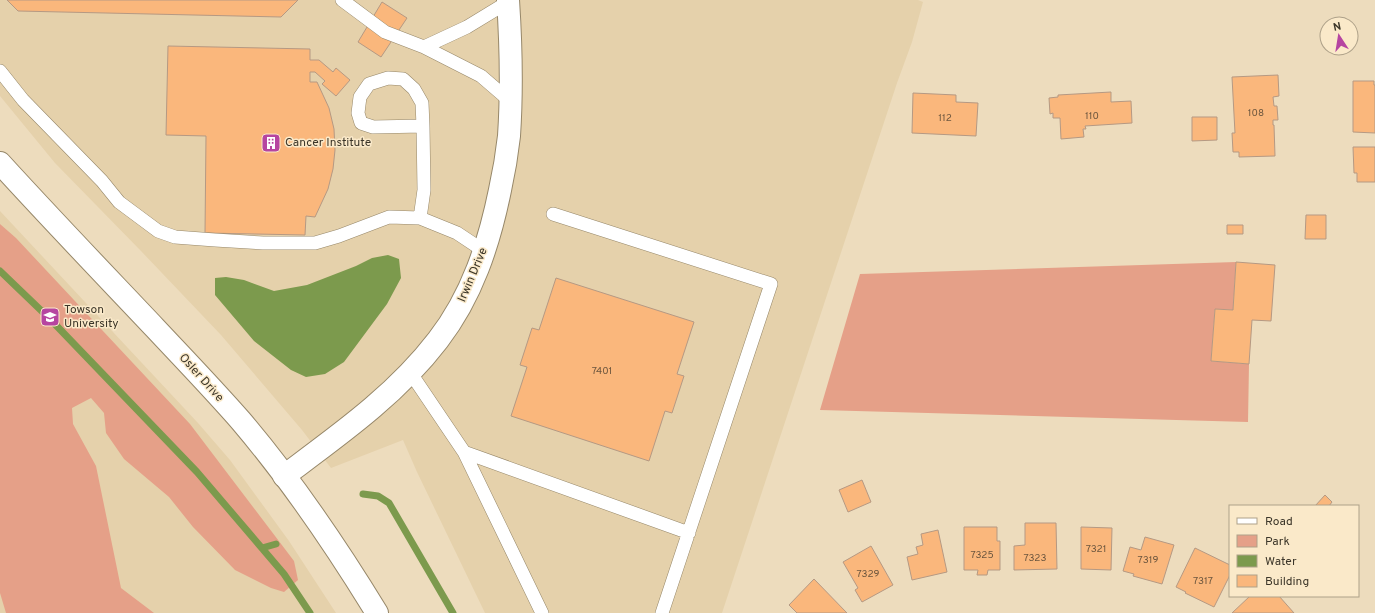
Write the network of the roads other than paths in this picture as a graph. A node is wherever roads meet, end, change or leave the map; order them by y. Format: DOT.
graph roads {
  1 [pos="342,0"];
  2 [pos="508,1"];
  3 [pos="424,47"];
  4 [pos="0,71"];
  5 [pos="510,101"];
  6 [pos="423,126"];
  7 [pos="0,163"];
  8 [pos="553,214"];
  9 [pos="420,218"];
  10 [pos="484,251"];
  11 [pos="410,372"];
  12 [pos="464,452"];
  13 [pos="284,476"];
  14 [pos="689,533"];
  15 [pos="377,613"];
  16 [pos="542,613"];
  17 [pos="662,613"];
  1 -- 3 [label="lane"];
  2 -- 3 [label="lane"];
  2 -- 5 [label="street, Irwin Drive"];
  3 -- 5 [label="lane"];
  4 -- 9 [label="lane"];
  5 -- 10 [label="street, Irwin Drive"];
  6 -- 6 [label="lane"];
  6 -- 9 [label="lane"];
  7 -- 13 [label="street, Osler Drive"];
  8 -- 14 [label="lane"];
  9 -- 10 [label="lane"];
  10 -- 11 [label="street, Irwin Drive"];
  11 -- 12 [label="lane"];
  11 -- 13 [label="street, Irwin Drive"];
  12 -- 14 [label="lane"];
  12 -- 16 [label="lane"];
  13 -- 15 [label="street, Osler Drive"];
  14 -- 17 [label="lane"];
}
